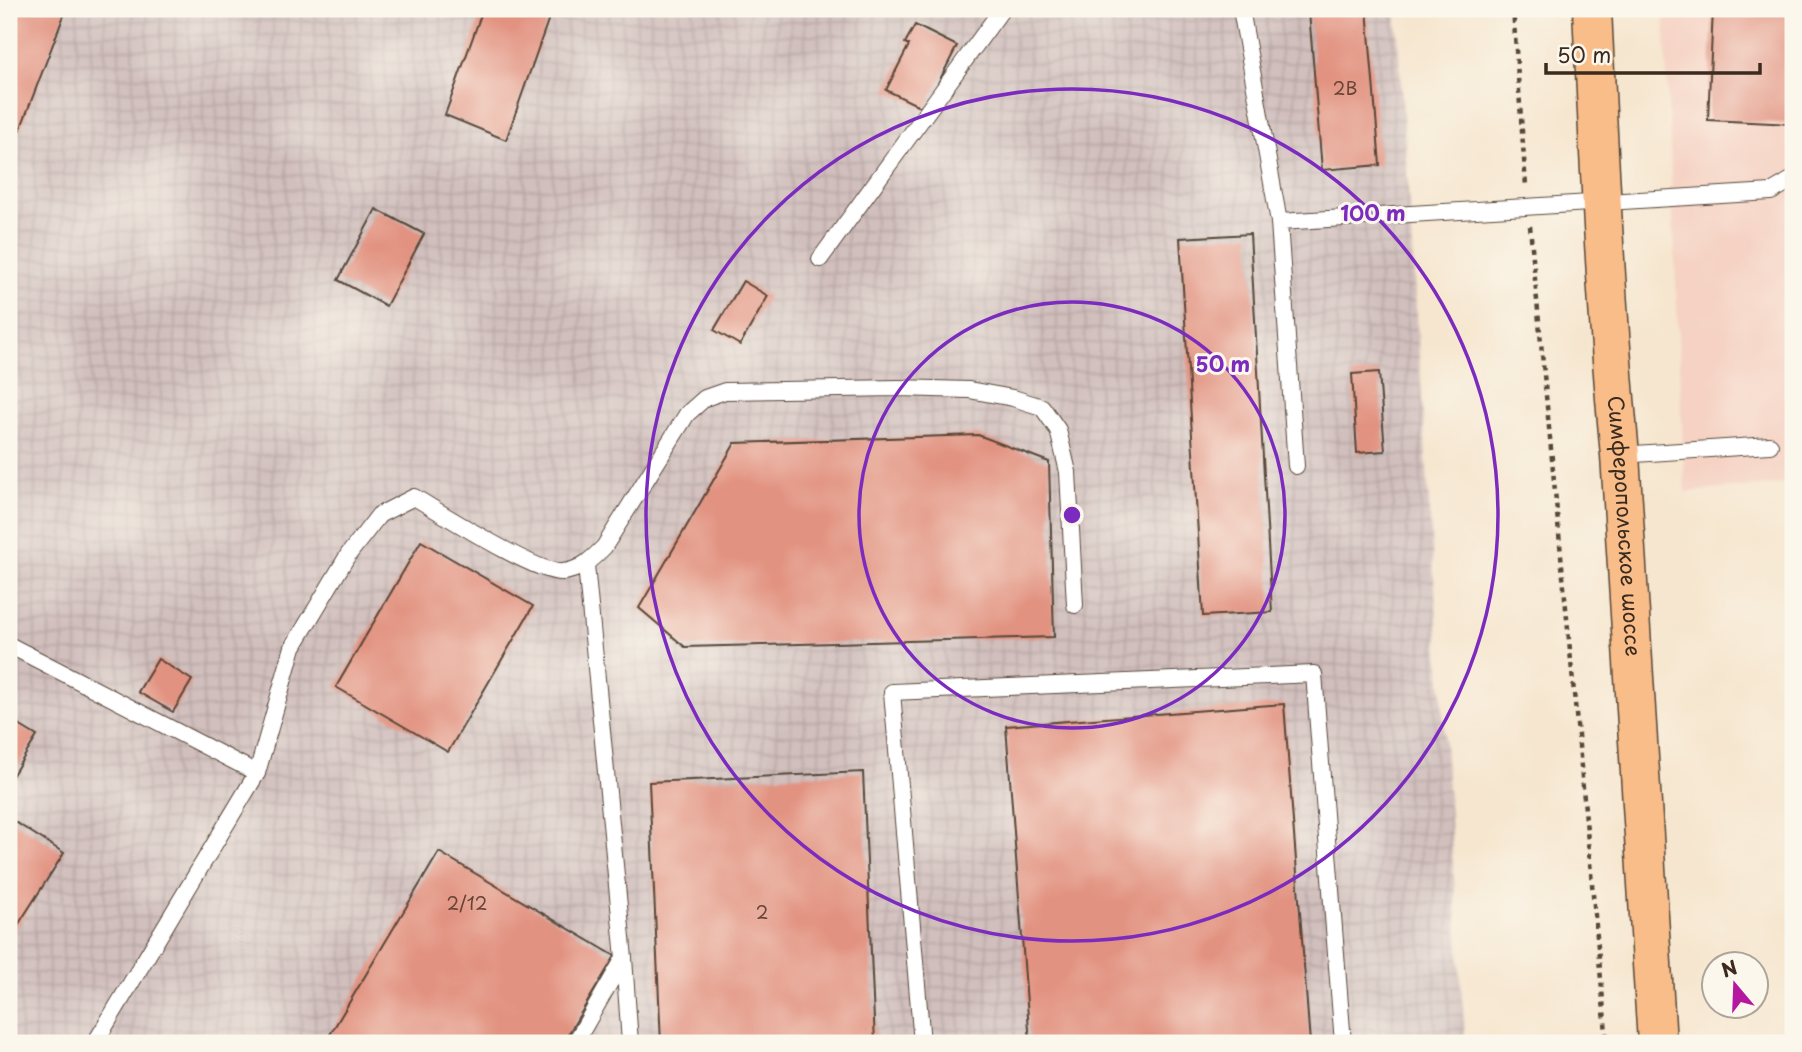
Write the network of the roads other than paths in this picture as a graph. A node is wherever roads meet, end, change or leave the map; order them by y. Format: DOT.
graph roads {
  1 [pos="1002,9"];
  2 [pos="1241,9"];
  3 [pos="1592,9"];
  4 [pos="1793,179"];
  5 [pos="1601,202"];
  6 [pos="1279,222"];
  7 [pos="820,260"];
  8 [pos="1770,445"];
  9 [pos="1620,455"];
  10 [pos="1296,466"];
  11 [pos="586,565"];
  12 [pos="1075,605"];
  13 [pos="9,645"];
  14 [pos="257,772"];
  15 [pos="624,958"];
  16 [pos="95,1043"];
  17 [pos="575,1043"];
  18 [pos="630,1043"];
  19 [pos="922,1043"];
  20 [pos="1343,1043"];
  21 [pos="1657,1043"];
  1 -- 7 [label="lane"];
  2 -- 6 [label="lane"];
  3 -- 5 [label="main road, Симферопольское шоссе"];
  4 -- 5 [label="lane"];
  5 -- 6 [label="lane"];
  5 -- 9 [label="main road, Симферопольское шоссе"];
  6 -- 10 [label="lane"];
  8 -- 9 [label="lane"];
  9 -- 21 [label="main road, Симферопольское шоссе"];
  11 -- 12 [label="lane"];
  11 -- 14 [label="lane"];
  11 -- 15 [label="lane"];
  13 -- 14 [label="lane"];
  14 -- 16 [label="lane"];
  15 -- 17 [label="lane"];
  15 -- 18 [label="lane"];
  19 -- 20 [label="lane"];
}
